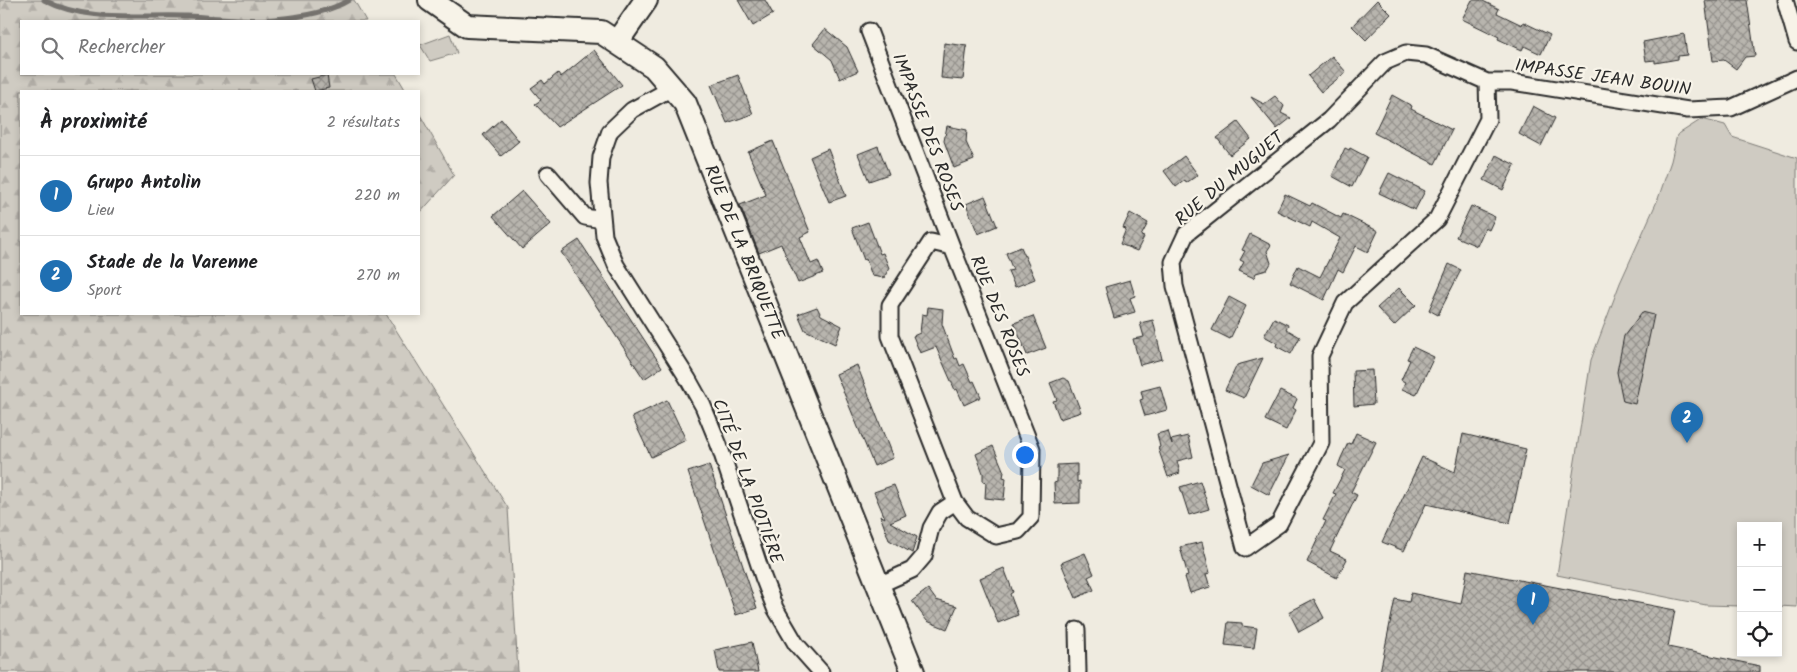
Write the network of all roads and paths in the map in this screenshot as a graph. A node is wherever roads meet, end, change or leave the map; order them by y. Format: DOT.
graph roads {
  1 [pos="430,0"];
  2 [pos="646,0"];
  3 [pos="1784,0"];
  4 [pos="1795,0"];
  5 [pos="870,31"];
  6 [pos="1797,31"];
  7 [pos="617,42"];
  8 [pos="1797,42"];
  9 [pos="1797,78"];
  10 [pos="1487,82"];
  11 [pos="672,88"];
  12 [pos="548,174"];
  13 [pos="602,220"];
  14 [pos="952,247"];
  15 [pos="955,502"];
  16 [pos="879,585"];
  17 [pos="1077,630"];
  18 [pos="821,672"];
  19 [pos="913,672"];
  20 [pos="1078,672"];
  1 -- 7 [label="main road, RUE DE LA BRIQUETTE"];
  2 -- 7 [label="main road"];
  3 -- 8 [label="street"];
  4 -- 6 [label="street"];
  5 -- 14 [label="street, IMPASSE DES ROSES"];
  7 -- 11 [label="main road, RUE DE LA BRIQUETTE"];
  9 -- 10 [label="street, IMPASSE JEAN BOUIN"];
  10 -- 10 [label="street, RUE DU MUGUET"];
  11 -- 13 [label="street, CITÉ DE LA PIOTIÈRE"];
  11 -- 16 [label="main road, RUE DE LA BRIQUETTE"];
  12 -- 13 [label="street"];
  13 -- 18 [label="street, CITÉ DE LA PIOTIÈRE"];
  14 -- 15 [label="street, RUE DES ROSES"];
  14 -- 15 [label="street, RUE DES ROSES"];
  15 -- 16 [label="street"];
  16 -- 19 [label="main road, RUE DE LA BRIQUETTE"];
  17 -- 20 [label="street"];
}
